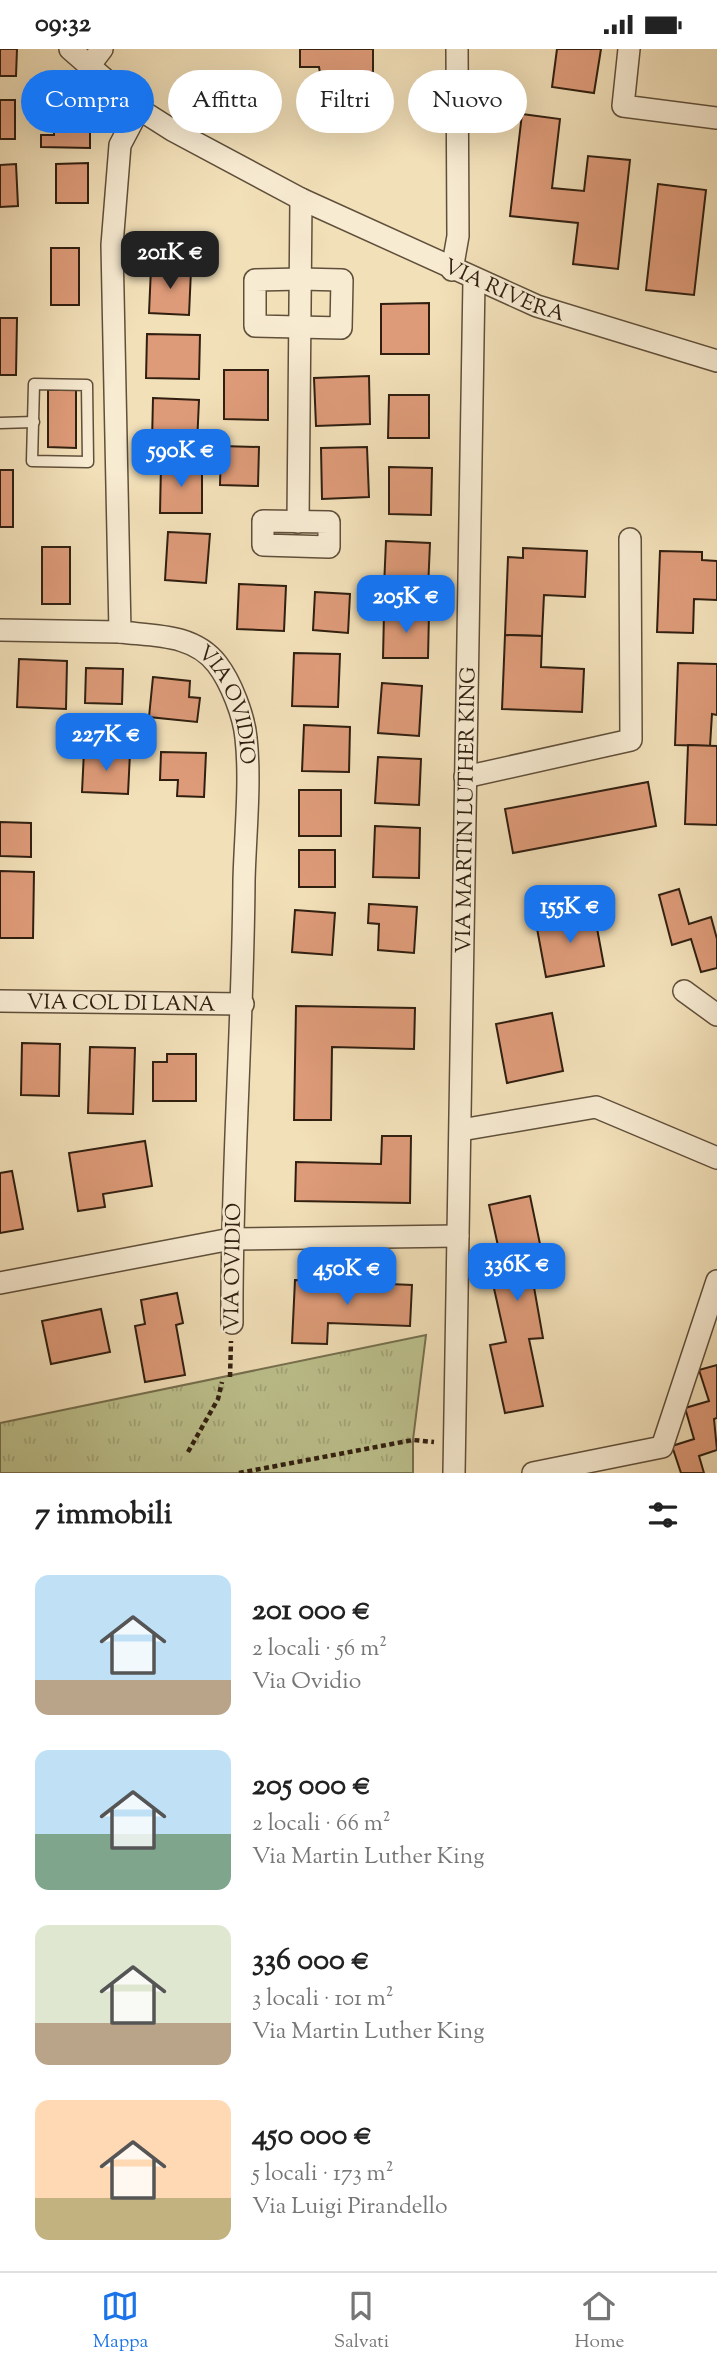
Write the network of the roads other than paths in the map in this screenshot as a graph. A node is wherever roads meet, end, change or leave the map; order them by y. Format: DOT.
graph roads {
  1 [pos="70,49"];
  2 [pos="457,49"];
  3 [pos="629,49"];
  4 [pos="96,57"];
  5 [pos="154,118"];
  6 [pos="717,118"];
  7 [pos="126,133"];
  8 [pos="301,199"];
  9 [pos="452,270"];
  10 [pos="300,279"];
  11 [pos="474,280"];
  12 [pos="299,327"];
  13 [pos="717,361"];
  14 [pos="0,422"];
  15 [pos="34,422"];
  16 [pos="298,521"];
  17 [pos="630,539"];
  18 [pos="0,630"];
  19 [pos="120,632"];
  20 [pos="465,777"];
  21 [pos="684,991"];
  22 [pos="0,1001"];
  23 [pos="243,1004"];
  24 [pos="717,1015"];
  25 [pos="461,1131"];
  26 [pos="717,1158"];
  27 [pos="458,1237"];
  28 [pos="231,1239"];
  29 [pos="717,1281"];
  30 [pos="0,1283"];
  31 [pos="232,1322"];
  32 [pos="454,1473"];
  33 [pos="533,1473"];
  1 -- 4 [label="street, VIA RIVERA"];
  2 -- 9 [label="street"];
  3 -- 6 [label="street"];
  5 -- 8 [label="street, VIA RIVERA"];
  7 -- 19 [label="street"];
  8 -- 9 [label="street, VIA RIVERA"];
  8 -- 10 [label="street"];
  9 -- 11 [label="street, VIA RIVERA"];
  10 -- 12 [label="street"];
  10 -- 12 [label="street"];
  10 -- 12 [label="street"];
  11 -- 13 [label="street, VIA RIVERA"];
  11 -- 20 [label="street, VIA MARTIN LUTHER KING"];
  12 -- 16 [label="street"];
  14 -- 15 [label="lane"];
  15 -- 15 [label="lane"];
  17 -- 20 [label="street"];
  18 -- 19 [label="street, VIA OVIDIO"];
  19 -- 23 [label="street, VIA OVIDIO"];
  20 -- 25 [label="street, VIA MARTIN LUTHER KING"];
  21 -- 24 [label="street"];
  22 -- 23 [label="street, VIA COL DI LANA"];
  23 -- 28 [label="street, VIA OVIDIO"];
  25 -- 26 [label="street"];
  25 -- 27 [label="street, VIA MARTIN LUTHER KING"];
  27 -- 28 [label="street"];
  27 -- 32 [label="street, VIA MARTIN LUTHER KING"];
  28 -- 30 [label="street"];
  28 -- 31 [label="street, VIA OVIDIO"];
  29 -- 33 [label="street"];
}
